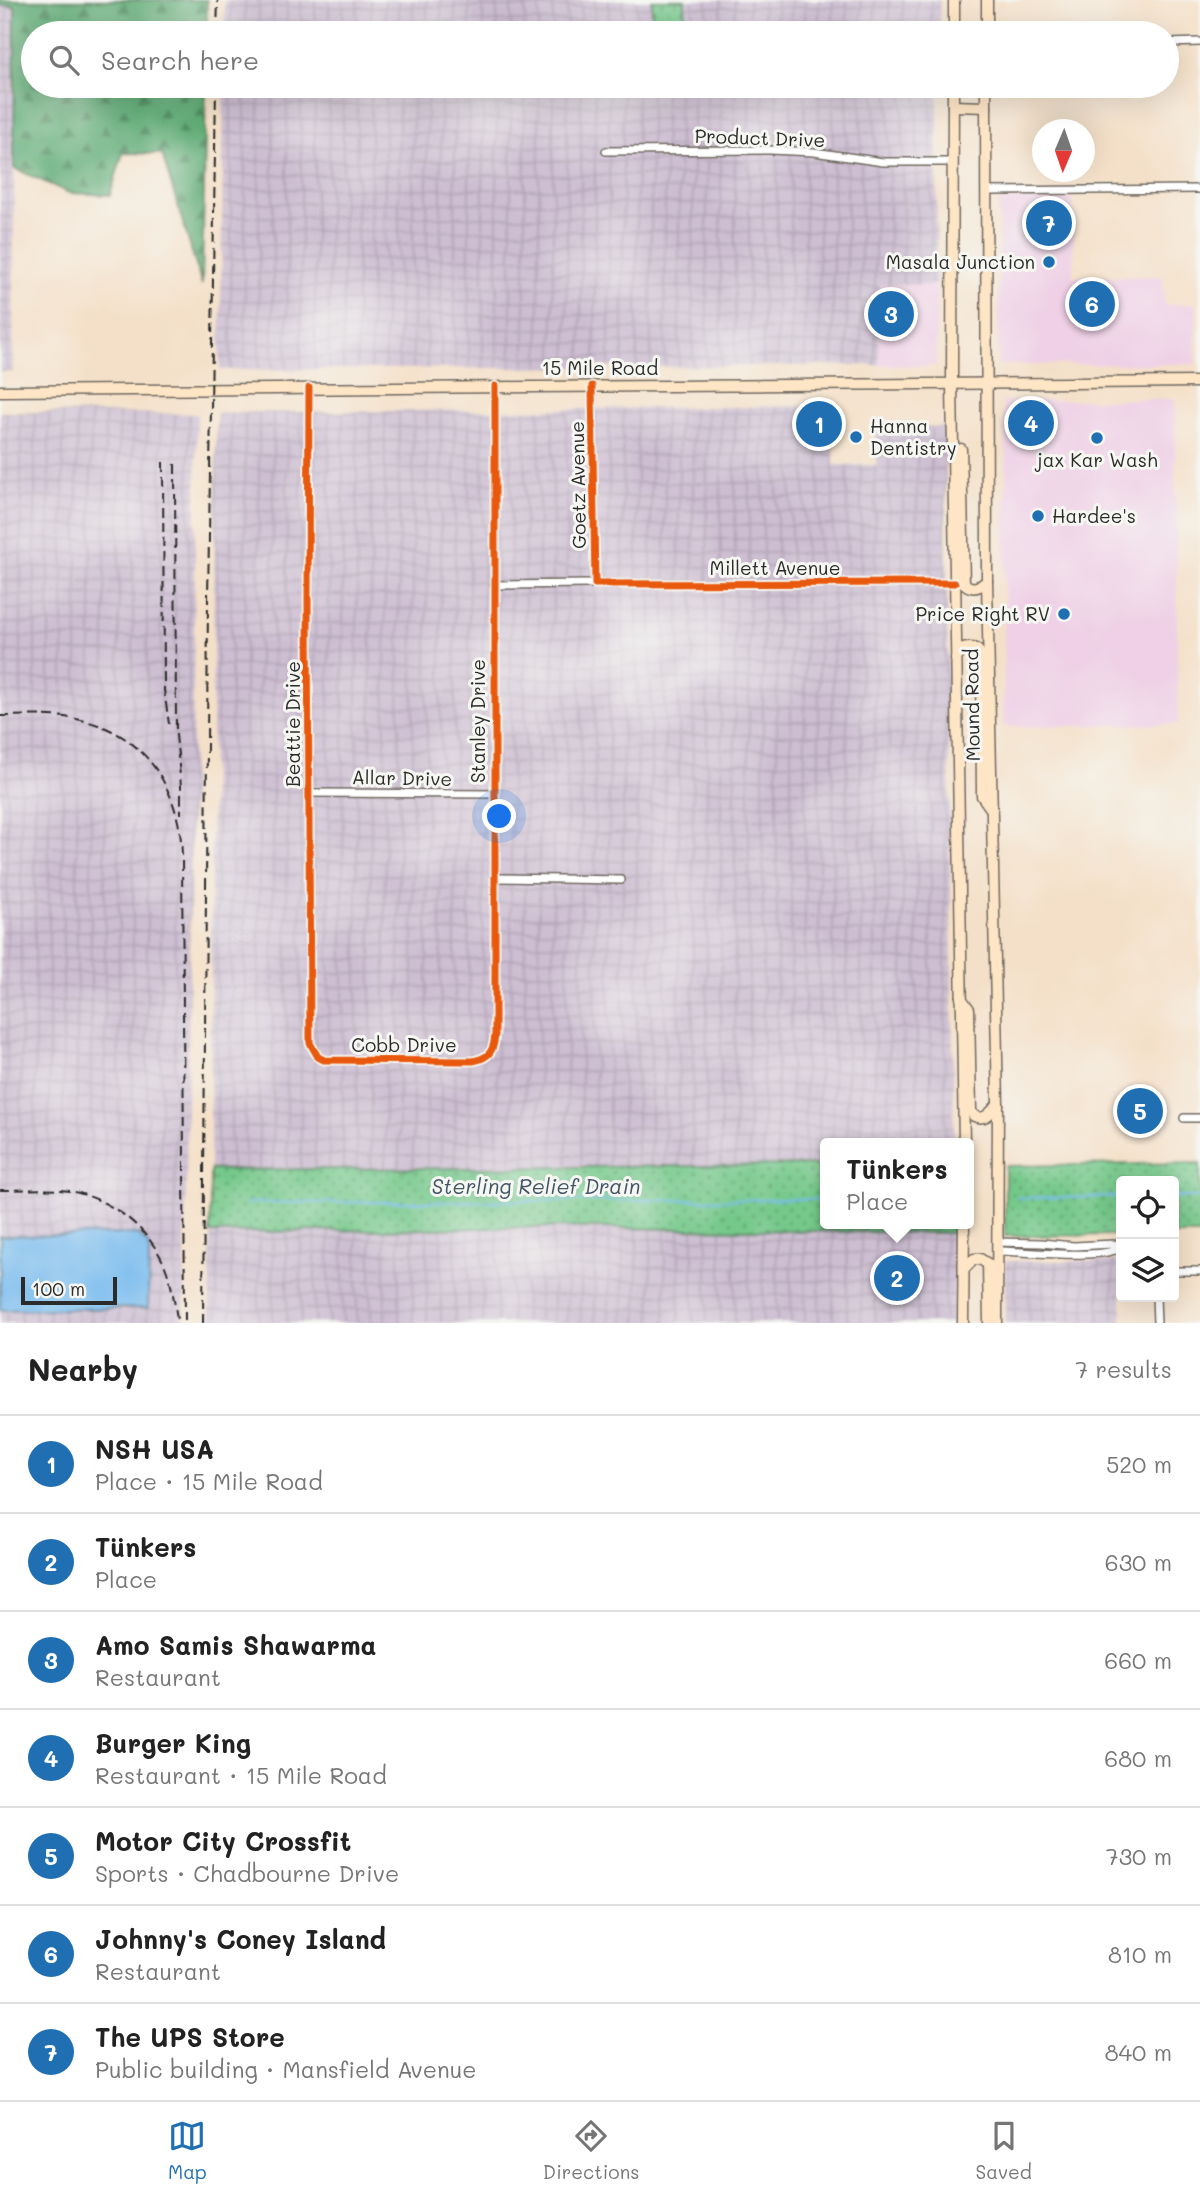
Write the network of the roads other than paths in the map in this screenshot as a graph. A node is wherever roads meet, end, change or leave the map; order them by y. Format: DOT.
graph roads {
  1 [pos="954,0"];
  2 [pos="988,0"];
  3 [pos="954,21"];
  4 [pos="987,21"];
  5 [pos="1200,42"];
  6 [pos="1179,43"];
  7 [pos="953,98"];
  8 [pos="986,98"];
  9 [pos="953,106"];
  10 [pos="986,107"];
  11 [pos="606,151"];
  12 [pos="953,162"];
  13 [pos="1200,189"];
  14 [pos="986,191"];
  15 [pos="1200,382"];
  16 [pos="952,384"];
  17 [pos="987,384"];
  18 [pos="495,386"];
  19 [pos="592,386"];
  20 [pos="309,388"];
  21 [pos="0,391"];
  22 [pos="953,416"];
  23 [pos="987,581"];
  24 [pos="955,583"];
  25 [pos="592,584"];
  26 [pos="494,585"];
  27 [pos="956,659"];
  28 [pos="309,793"];
  29 [pos="494,794"];
  30 [pos="992,810"];
  31 [pos="495,878"];
  32 [pos="621,880"];
  33 [pos="961,998"];
  34 [pos="489,1055"];
  35 [pos="318,1058"];
  36 [pos="998,1104"];
  37 [pos="1184,1118"];
  38 [pos="1200,1118"];
  39 [pos="964,1138"];
  40 [pos="964,1229"];
  41 [pos="997,1247"];
  42 [pos="1116,1250"];
  43 [pos="964,1269"];
  44 [pos="1179,1271"];
  45 [pos="1200,1272"];
  46 [pos="1156,1302"];
  47 [pos="963,1323"];
  48 [pos="989,1323"];
  49 [pos="997,1323"];
  50 [pos="1157,1323"];
  1 -- 3 [label="main road"];
  2 -- 4 [label="main road"];
  5 -- 6 [label="street"];
  7 -- 9 [label="main road, Mound Road"];
  8 -- 10 [label="main road, Mound Road"];
  9 -- 10 [label="main road"];
  9 -- 12 [label="main road, Mound Road"];
  10 -- 14 [label="main road, Mound Road"];
  11 -- 12 [label="street, Product Drive"];
  12 -- 16 [label="main road, Mound Road"];
  13 -- 14 [label="street"];
  14 -- 17 [label="main road, Mound Road"];
  15 -- 17 [label="main road, 15 Mile Road"];
  16 -- 17 [label="main road, 15 Mile Road"];
  16 -- 19 [label="main road, 15 Mile Road"];
  16 -- 22 [label="main road, Mound Road"];
  17 -- 23 [label="main road, Mound Road"];
  18 -- 19 [label="main road, 15 Mile Road"];
  18 -- 20 [label="main road, 15 Mile Road"];
  18 -- 26 [label="street, Stanley Drive"];
  19 -- 25 [label="street, Goetz Avenue"];
  20 -- 21 [label="main road, 15 Mile Road"];
  20 -- 28 [label="street, Beattie Drive"];
  22 -- 23 [label="main road"];
  22 -- 24 [label="main road, Mound Road"];
  23 -- 30 [label="main road, Mound Road"];
  24 -- 25 [label="street, Millett Avenue"];
  24 -- 27 [label="main road, Mound Road"];
  25 -- 26 [label="street, Millett Avenue"];
  26 -- 29 [label="street, Stanley Drive"];
  27 -- 30 [label="main road"];
  27 -- 33 [label="main road, Mound Road"];
  28 -- 29 [label="street, Allar Drive"];
  28 -- 35 [label="street, Beattie Drive"];
  29 -- 31 [label="street, Stanley Drive"];
  30 -- 36 [label="main road, Mound Road"];
  31 -- 32 [label="street"];
  31 -- 34 [label="street, Stanley Drive"];
  33 -- 36 [label="main road"];
  33 -- 39 [label="main road, Mound Road"];
  34 -- 35 [label="street, Cobb Drive"];
  36 -- 41 [label="main road, Mound Road"];
  37 -- 38 [label="street"];
  40 -- 43 [label="main road"];
  41 -- 42 [label="street"];
  41 -- 49 [label="main road, Mound Road"];
  43 -- 47 [label="main road"];
  43 -- 48 [label="main road"];
  44 -- 45 [label="street"];
  46 -- 50 [label="street"];
}
